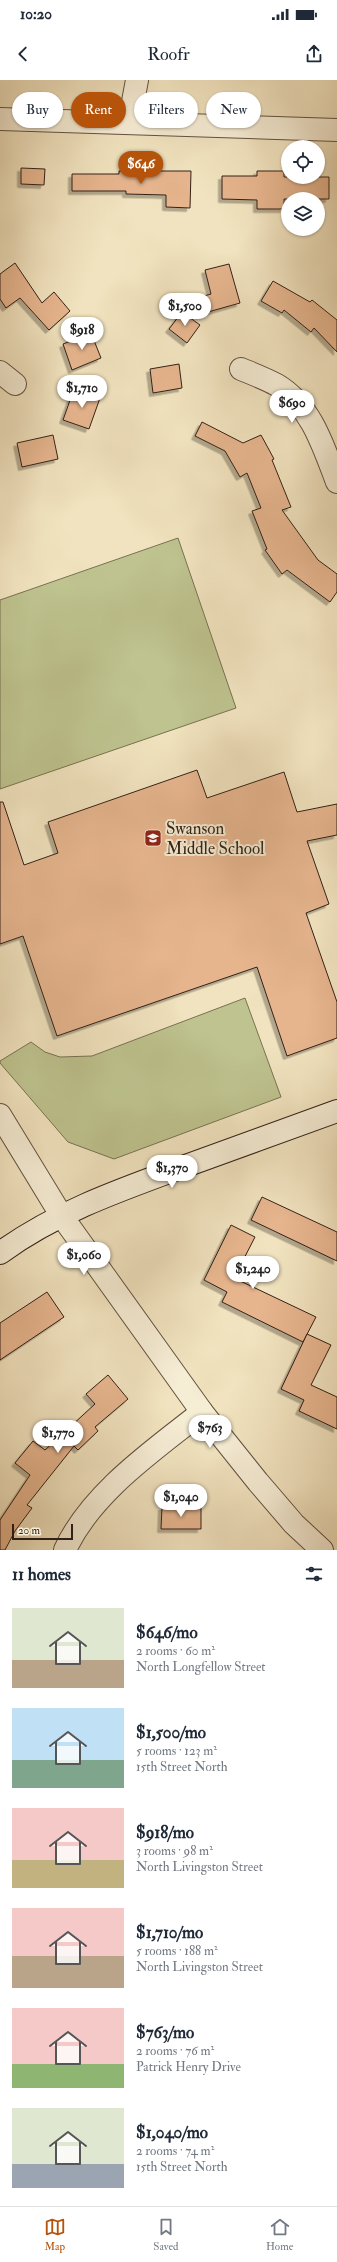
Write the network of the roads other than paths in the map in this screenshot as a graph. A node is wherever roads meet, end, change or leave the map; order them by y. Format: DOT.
graph roads {
  1 [pos="137,80"];
  2 [pos="0,119"];
  3 [pos="129,123"];
  4 [pos="337,130"];
  5 [pos="241,369"];
  6 [pos="337,482"];
  7 [pos="337,1111"];
  8 [pos="0,1115"];
  9 [pos="0,1138"];
  10 [pos="61,1216"];
  11 [pos="0,1253"];
  12 [pos="202,1412"];
  13 [pos="65,1550"];
  14 [pos="322,1550"];
  1 -- 3 [label="street"];
  2 -- 3 [label="street"];
  3 -- 4 [label="street"];
  5 -- 6 [label="street"];
  7 -- 10 [label="street"];
  8 -- 10 [label="street"];
  9 -- 10 [label="street"];
  10 -- 11 [label="street"];
  10 -- 12 [label="street"];
  12 -- 13 [label="street"];
  12 -- 14 [label="street"];
}
